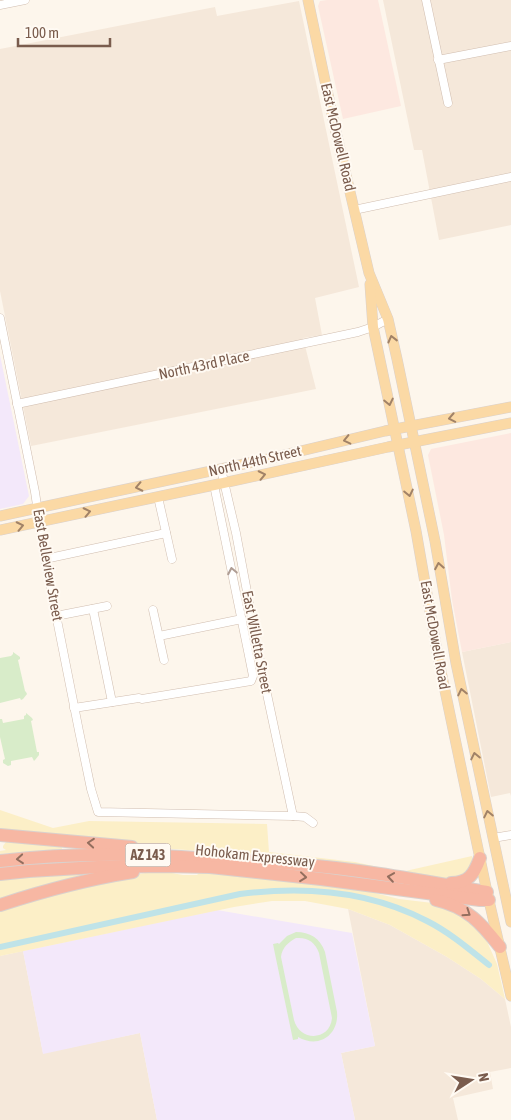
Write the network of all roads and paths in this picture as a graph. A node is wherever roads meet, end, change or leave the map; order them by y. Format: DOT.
graph roads {
  1 [pos="25,0"];
  2 [pos="308,0"];
  3 [pos="426,0"];
  4 [pos="0,5"];
  5 [pos="511,46"];
  6 [pos="438,60"];
  7 [pos="448,103"];
  8 [pos="511,177"];
  9 [pos="354,210"];
  10 [pos="369,273"];
  11 [pos="0,318"];
  12 [pos="388,319"];
  13 [pos="373,327"];
  14 [pos="18,404"];
  15 [pos="511,406"];
  16 [pos="511,423"];
  17 [pos="411,426"];
  18 [pos="395,429"];
  19 [pos="415,442"];
  20 [pos="398,445"];
  21 [pos="220,469"];
  22 [pos="219,484"];
  23 [pos="158,497"];
  24 [pos="38,508"];
  25 [pos="0,516"];
  26 [pos="40,522"];
  27 [pos="0,530"];
  28 [pos="166,533"];
  29 [pos="46,559"];
  30 [pos="172,559"];
  31 [pos="106,606"];
  32 [pos="446,606"];
  33 [pos="93,609"];
  34 [pos="153,610"];
  35 [pos="430,611"];
  36 [pos="56,616"];
  37 [pos="242,619"];
  38 [pos="449,626"];
  39 [pos="433,629"];
  40 [pos="159,636"];
  41 [pos="164,660"];
  42 [pos="112,702"];
  43 [pos="74,708"];
  44 [pos="468,722"];
  45 [pos="454,735"];
  46 [pos="483,790"];
  47 [pos="467,795"];
  48 [pos="469,807"];
  49 [pos="293,816"];
  50 [pos="313,823"];
  51 [pos="0,835"];
  52 [pos="511,835"];
  53 [pos="492,838"];
  54 [pos="480,858"];
  55 [pos="0,861"];
  56 [pos="296,864"];
  57 [pos="254,872"];
  58 [pos="0,874"];
  59 [pos="440,883"];
  60 [pos="387,888"];
  61 [pos="505,895"];
  62 [pos="488,896"];
  63 [pos="0,905"];
  64 [pos="511,922"];
  65 [pos="500,947"];
  66 [pos="511,996"];
  1 -- 4 [label="street"];
  2 -- 9 [label="main road, East McDowell Road"];
  3 -- 6 [label="street"];
  5 -- 6 [label="street"];
  6 -- 7 [label="street"];
  8 -- 9 [label="street"];
  9 -- 10 [label="main road, East McDowell Road"];
  10 -- 12 [label="main road, East McDowell Road"];
  10 -- 13 [label="main road, East McDowell Road"];
  11 -- 14 [label="street, East Belleview Street"];
  12 -- 13 [label="street, North 43rd Place"];
  17 -- 12 [label="main road, East McDowell Road, one-way"];
  13 -- 14 [label="street, North 43rd Place"];
  13 -- 18 [label="main road, East McDowell Road, one-way"];
  14 -- 24 [label="street, East Belleview Street"];
  15 -- 17 [label="main road, North 44th Street, one-way"];
  16 -- 19 [label="main road, North 44th Street"];
  17 -- 18 [label="main road, North 44th Street"];
  17 -- 19 [label="main road, East McDowell Road"];
  18 -- 20 [label="main road, East McDowell Road"];
  18 -- 21 [label="main road, North 44th Street, one-way"];
  19 -- 20 [label="main road, North 44th Street"];
  32 -- 19 [label="main road, East McDowell Road, one-way"];
  22 -- 20 [label="main road, North 44th Street, one-way"];
  20 -- 35 [label="main road, East McDowell Road, one-way"];
  21 -- 22 [label="street, East Willetta Street"];
  21 -- 24 [label="main road, North 44th Street, one-way"];
  22 -- 23 [label="main road, North 44th Street"];
  37 -- 22 [label="street, one-way"];
  22 -- 49 [label="street, East Willetta Street"];
  26 -- 23 [label="main road, North 44th Street, one-way"];
  23 -- 28 [label="street"];
  24 -- 25 [label="main road, North 44th Street"];
  24 -- 26 [label="street, East Belleview Street"];
  27 -- 26 [label="main road, North 44th Street, one-way"];
  26 -- 29 [label="street, East Belleview Street"];
  28 -- 29 [label="street"];
  28 -- 30 [label="street"];
  29 -- 36 [label="street, East Belleview Street"];
  31 -- 33 [label="street"];
  32 -- 35 [label="main road"];
  32 -- 38 [label="main road, East McDowell Road"];
  33 -- 36 [label="street"];
  33 -- 42 [label="street"];
  34 -- 40 [label="street"];
  35 -- 39 [label="main road, East McDowell Road"];
  36 -- 43 [label="street, East Belleview Street"];
  37 -- 40 [label="street"];
  37 -- 42 [label="street"];
  38 -- 39 [label="main road"];
  44 -- 38 [label="main road, East McDowell Road, one-way"];
  39 -- 45 [label="main road, East McDowell Road"];
  40 -- 41 [label="street"];
  42 -- 43 [label="street"];
  43 -- 49 [label="street, East Belleview Street"];
  44 -- 45 [label="main road"];
  46 -- 44 [label="main road, East McDowell Road, one-way"];
  45 -- 47 [label="main road, East McDowell Road"];
  46 -- 47 [label="main road"];
  53 -- 46 [label="main road, East McDowell Road, one-way"];
  47 -- 48 [label="main road, East McDowell Road"];
  48 -- 53 [label="main road"];
  48 -- 54 [label="main road, East McDowell Road"];
  49 -- 50 [label="street"];
  56 -- 51 [label="highway, one-way"];
  52 -- 53 [label="street"];
  53 -- 61 [label="main road, East McDowell Road"];
  54 -- 59 [label="highway"];
  54 -- 62 [label="main road, East McDowell Road"];
  56 -- 55 [label="highway, Hohokam Expressway / AZ 143, one-way"];
  59 -- 56 [label="highway, Hohokam Expressway / AZ 143, one-way"];
  57 -- 58 [label="highway, Hohokam Expressway / AZ 143"];
  57 -- 60 [label="highway, Hohokam Expressway / AZ 143, one-way"];
  57 -- 63 [label="highway"];
  59 -- 62 [label="highway, Hohokam Expressway / AZ 143"];
  60 -- 62 [label="highway, Hohokam Expressway / AZ 143"];
  60 -- 65 [label="highway, one-way"];
  61 -- 62 [label="main road, Hohokam Expressway / AZ 143"];
  61 -- 64 [label="main road, East McDowell Road"];
  62 -- 65 [label="main road, East McDowell Road"];
  65 -- 66 [label="main road, East McDowell Road"];
}
